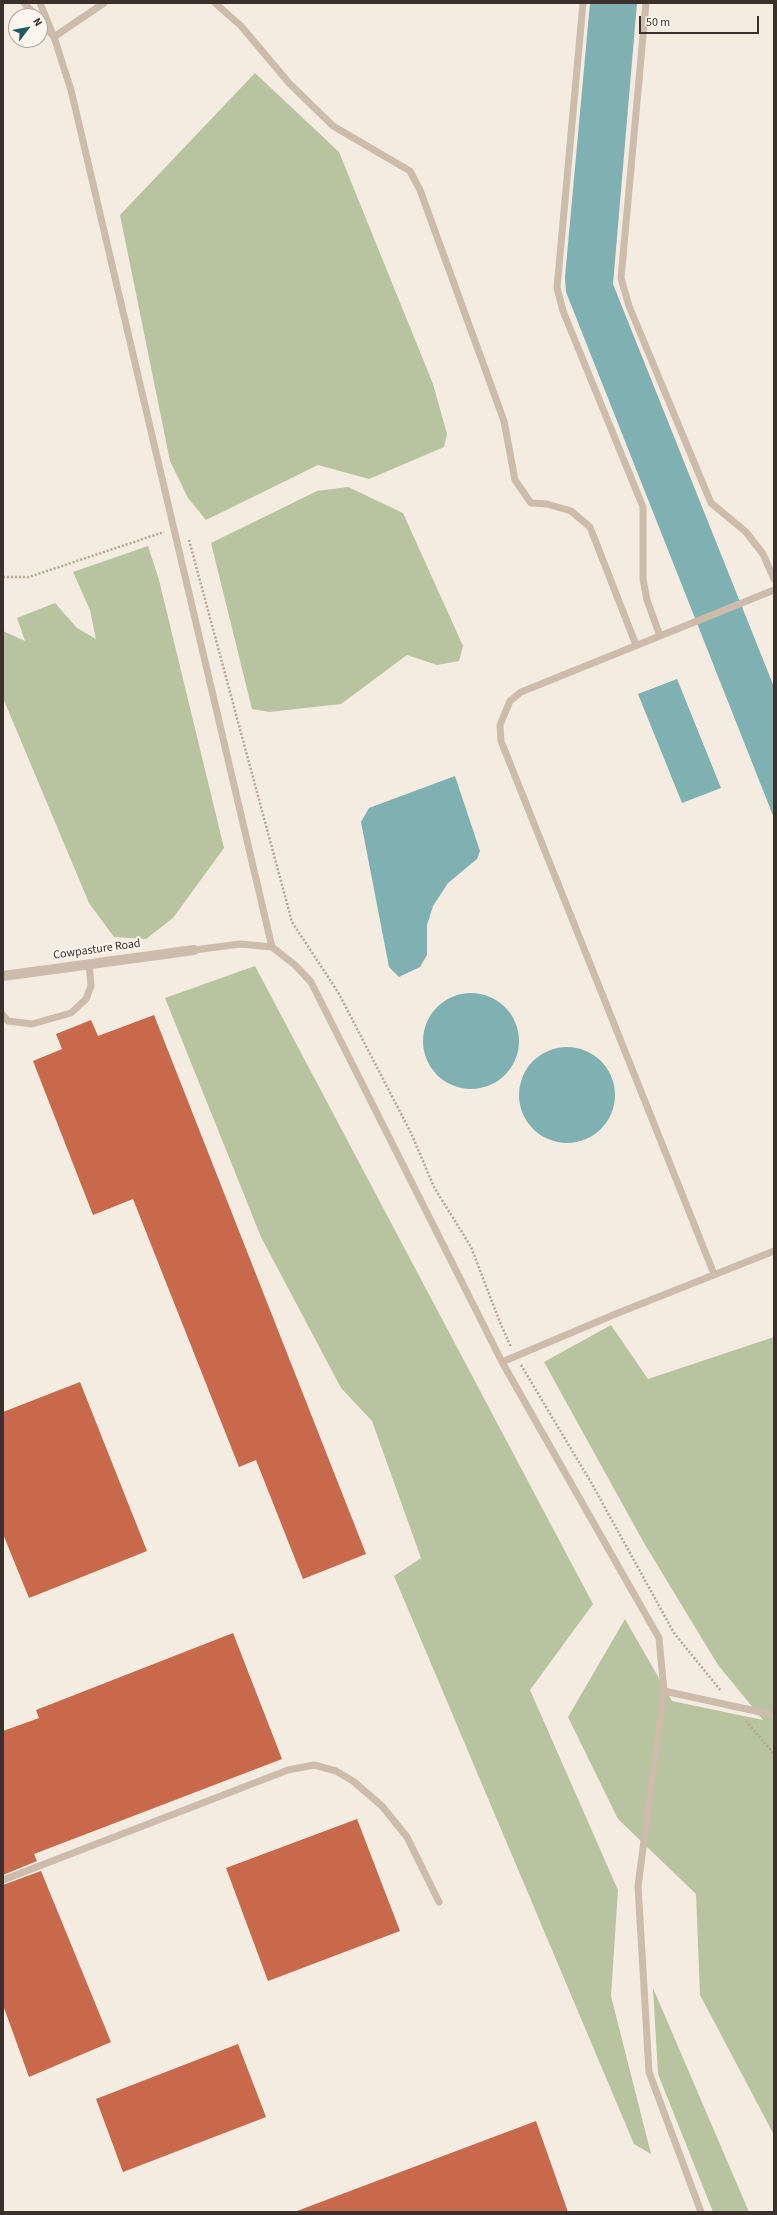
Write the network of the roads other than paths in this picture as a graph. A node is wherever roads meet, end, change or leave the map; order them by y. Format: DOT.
graph roads {
  1 [pos="40,3"];
  2 [pos="104,3"];
  3 [pos="214,3"];
  4 [pos="583,3"];
  5 [pos="646,3"];
  6 [pos="48,30"];
  7 [pos="54,38"];
  8 [pos="774,579"];
  9 [pos="774,590"];
  10 [pos="660,636"];
  11 [pos="636,646"];
  12 [pos="272,947"];
  13 [pos="194,950"];
  14 [pos="89,964"];
  15 [pos="3,976"];
  16 [pos="3,1015"];
  17 [pos="774,1251"];
  18 [pos="714,1274"];
  19 [pos="502,1362"];
  20 [pos="664,1691"];
  21 [pos="774,1716"];
  22 [pos="3,1880"];
  23 [pos="439,1902"];
  24 [pos="701,2212"];
  1 -- 7 [label="lane"];
  2 -- 7 [label="lane"];
  3 -- 11 [label="lane"];
  4 -- 10 [label="lane"];
  5 -- 8 [label="lane"];
  6 -- 7 [label="lane"];
  7 -- 12 [label="lane"];
  9 -- 10 [label="lane"];
  10 -- 11 [label="lane"];
  11 -- 18 [label="lane"];
  12 -- 13 [label="lane"];
  12 -- 19 [label="lane"];
  13 -- 14 [label="street, Cowpasture Road"];
  14 -- 15 [label="street, Cowpasture Road"];
  14 -- 16 [label="lane"];
  17 -- 18 [label="lane"];
  18 -- 19 [label="lane"];
  19 -- 20 [label="lane"];
  20 -- 21 [label="lane"];
  20 -- 24 [label="lane"];
  22 -- 23 [label="lane"];
}
